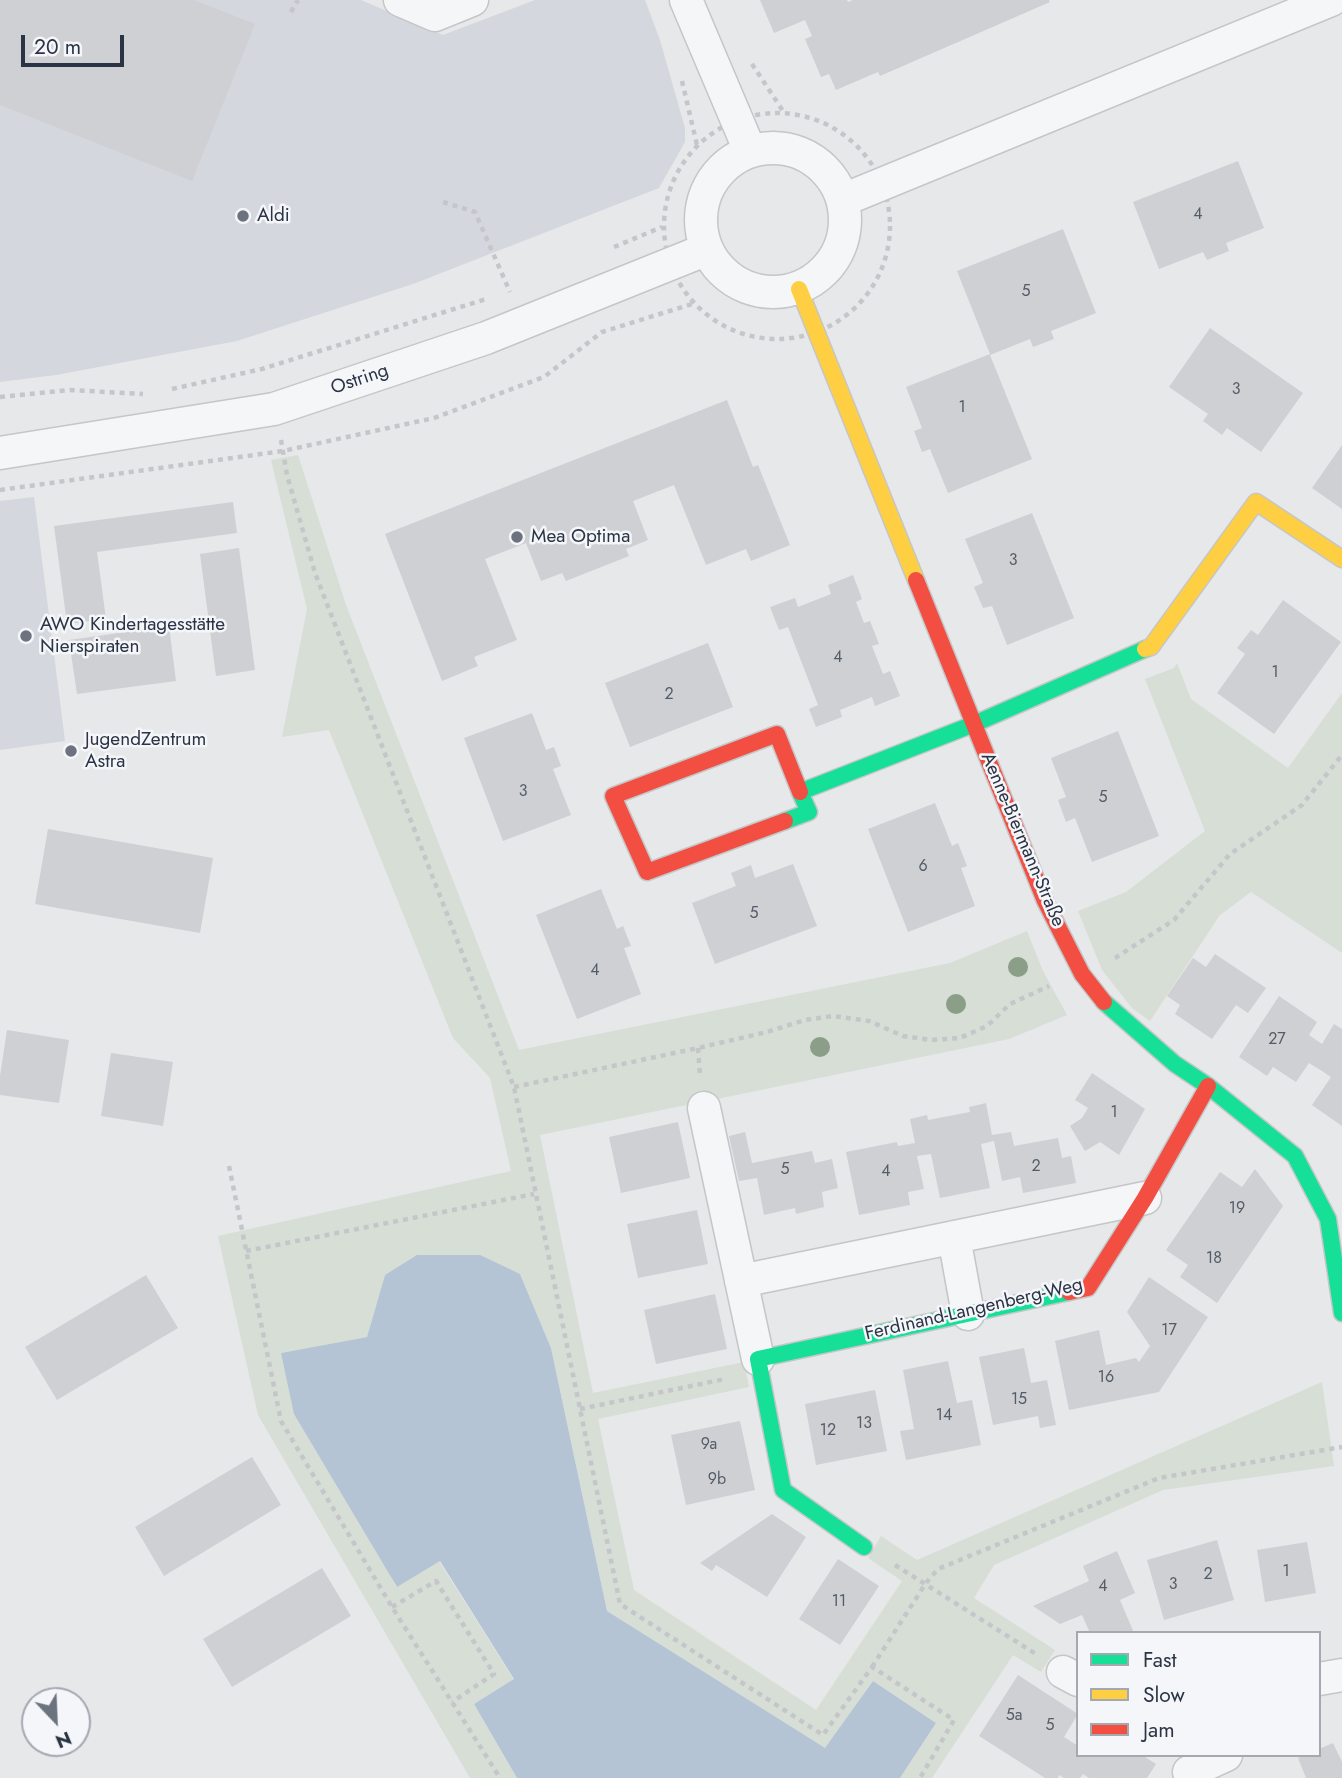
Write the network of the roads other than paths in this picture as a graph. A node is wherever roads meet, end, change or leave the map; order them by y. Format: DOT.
graph roads {
  1 [pos="400,0"];
  2 [pos="472,0"];
  3 [pos="686,0"];
  4 [pos="1331,0"];
  5 [pos="750,151"];
  6 [pos="843,200"];
  7 [pos="705,250"];
  8 [pos="799,289"];
  9 [pos="0,453"];
  10 [pos="1342,559"];
  11 [pos="974,724"];
  12 [pos="800,792"];
  13 [pos="1209,1086"];
  14 [pos="704,1108"];
  15 [pos="1145,1198"];
  16 [pos="954,1237"];
  17 [pos="741,1281"];
  18 [pos="1342,1313"];
  19 [pos="968,1314"];
  20 [pos="759,1365"];
  21 [pos="864,1547"];
  22 [pos="1342,1675"];
  23 [pos="1321,1679"];
  24 [pos="1221,1757"];
  25 [pos="1187,1768"];
  1 -- 2 [label="street"];
  3 -- 5 [label="street"];
  4 -- 6 [label="street"];
  5 -- 6 [label="street"];
  5 -- 7 [label="street"];
  6 -- 8 [label="street"];
  7 -- 8 [label="street"];
  7 -- 9 [label="street, Ostring"];
  8 -- 11 [label="street, Aenne-Biermann-Straße"];
  10 -- 11 [label="street"];
  11 -- 12 [label="street"];
  11 -- 13 [label="street, Aenne-Biermann-Straße"];
  12 -- 12 [label="street"];
  13 -- 15 [label="street, Ferdinand-Langenberg-Weg"];
  13 -- 18 [label="street, Aenne-Biermann-Straße"];
  14 -- 17 [label="street"];
  15 -- 16 [label="street"];
  15 -- 19 [label="street, Ferdinand-Langenberg-Weg"];
  16 -- 17 [label="street"];
  16 -- 19 [label="street"];
  17 -- 20 [label="street"];
  19 -- 20 [label="street, Ferdinand-Langenberg-Weg"];
  20 -- 21 [label="street"];
  22 -- 23 [label="street"];
  24 -- 25 [label="street"];
}
